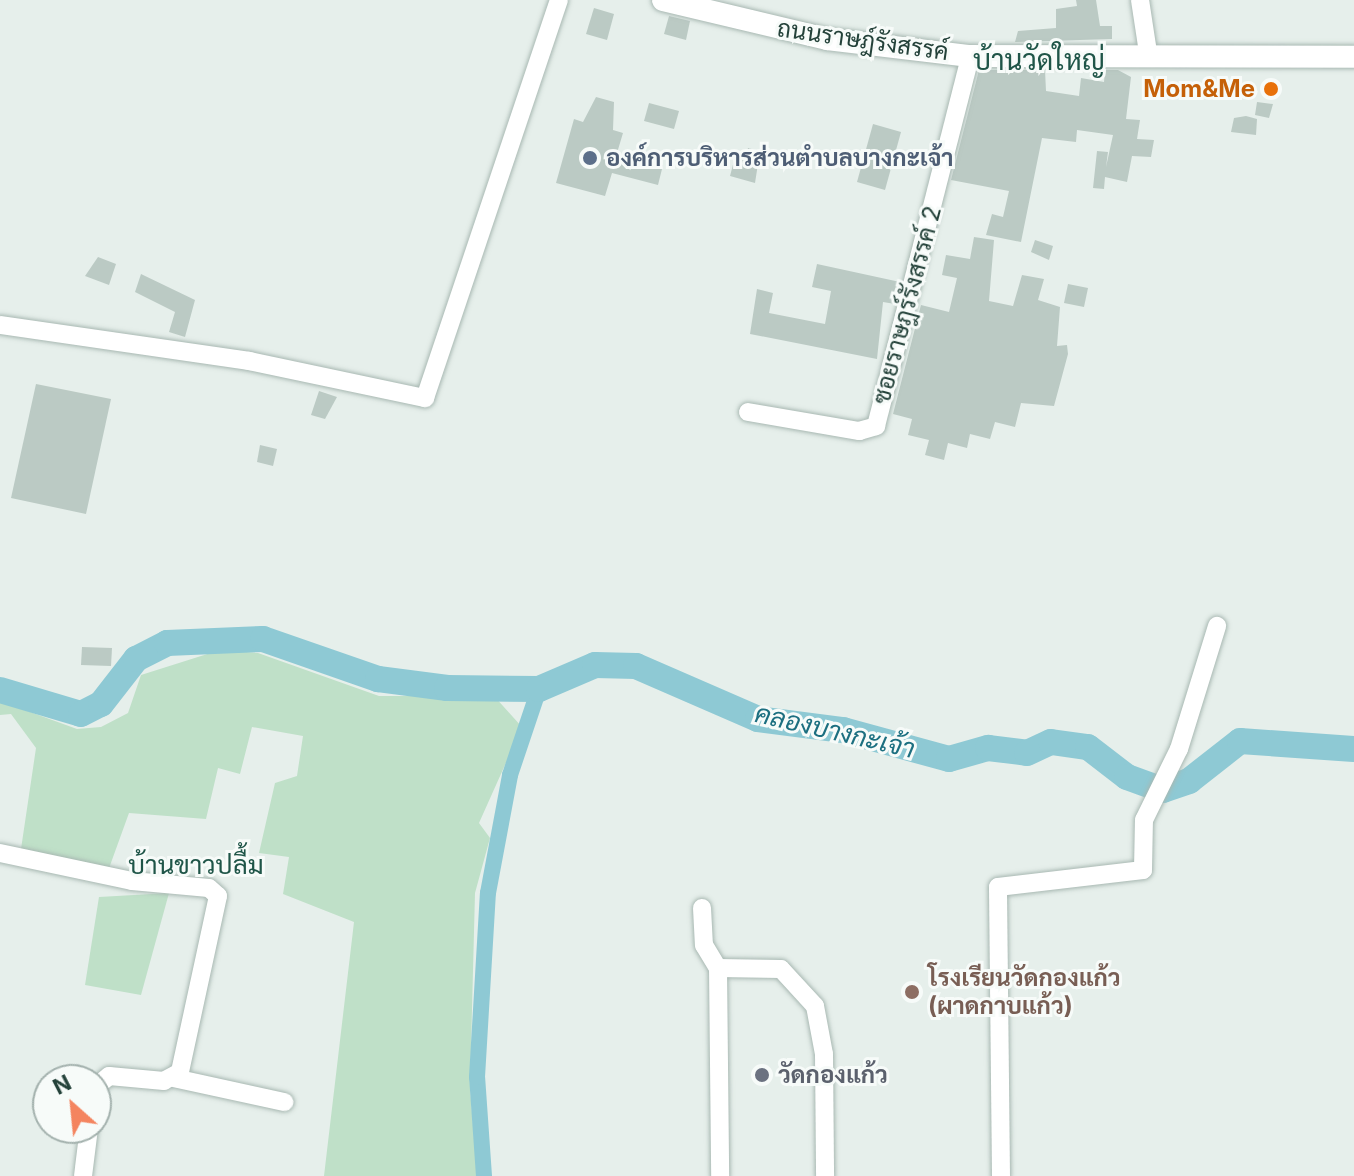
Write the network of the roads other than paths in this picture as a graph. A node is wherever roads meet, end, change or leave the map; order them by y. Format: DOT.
graph roads {
  1 [pos="559,0"];
  2 [pos="663,0"];
  3 [pos="1140,0"];
  4 [pos="1148,52"];
  5 [pos="970,56"];
  6 [pos="1354,57"];
  7 [pos="0,325"];
  8 [pos="748,412"];
  9 [pos="1217,626"];
  10 [pos="0,853"];
  11 [pos="702,908"];
  12 [pos="718,968"];
  13 [pos="174,1078"];
  14 [pos="112,1079"];
  15 [pos="284,1102"];
  16 [pos="87,1144"];
  17 [pos="83,1176"];
  18 [pos="720,1176"];
  19 [pos="825,1176"];
  20 [pos="1001,1176"];
  1 -- 7 [label="street"];
  2 -- 5 [label="street, ถนนราษฎ์รังสรรค์"];
  3 -- 4 [label="street"];
  4 -- 5 [label="street, ถนนราษฎ์รังสรรค์"];
  4 -- 6 [label="street, ถนนราษฎ์รังสรรค์"];
  5 -- 8 [label="street, ซอยราษฎร์รังสรรค์ 2"];
  9 -- 20 [label="street"];
  10 -- 13 [label="street"];
  11 -- 12 [label="street"];
  12 -- 18 [label="street"];
  12 -- 19 [label="street"];
  13 -- 14 [label="street"];
  13 -- 15 [label="street"];
  16 -- 17 [label="street"];
}
